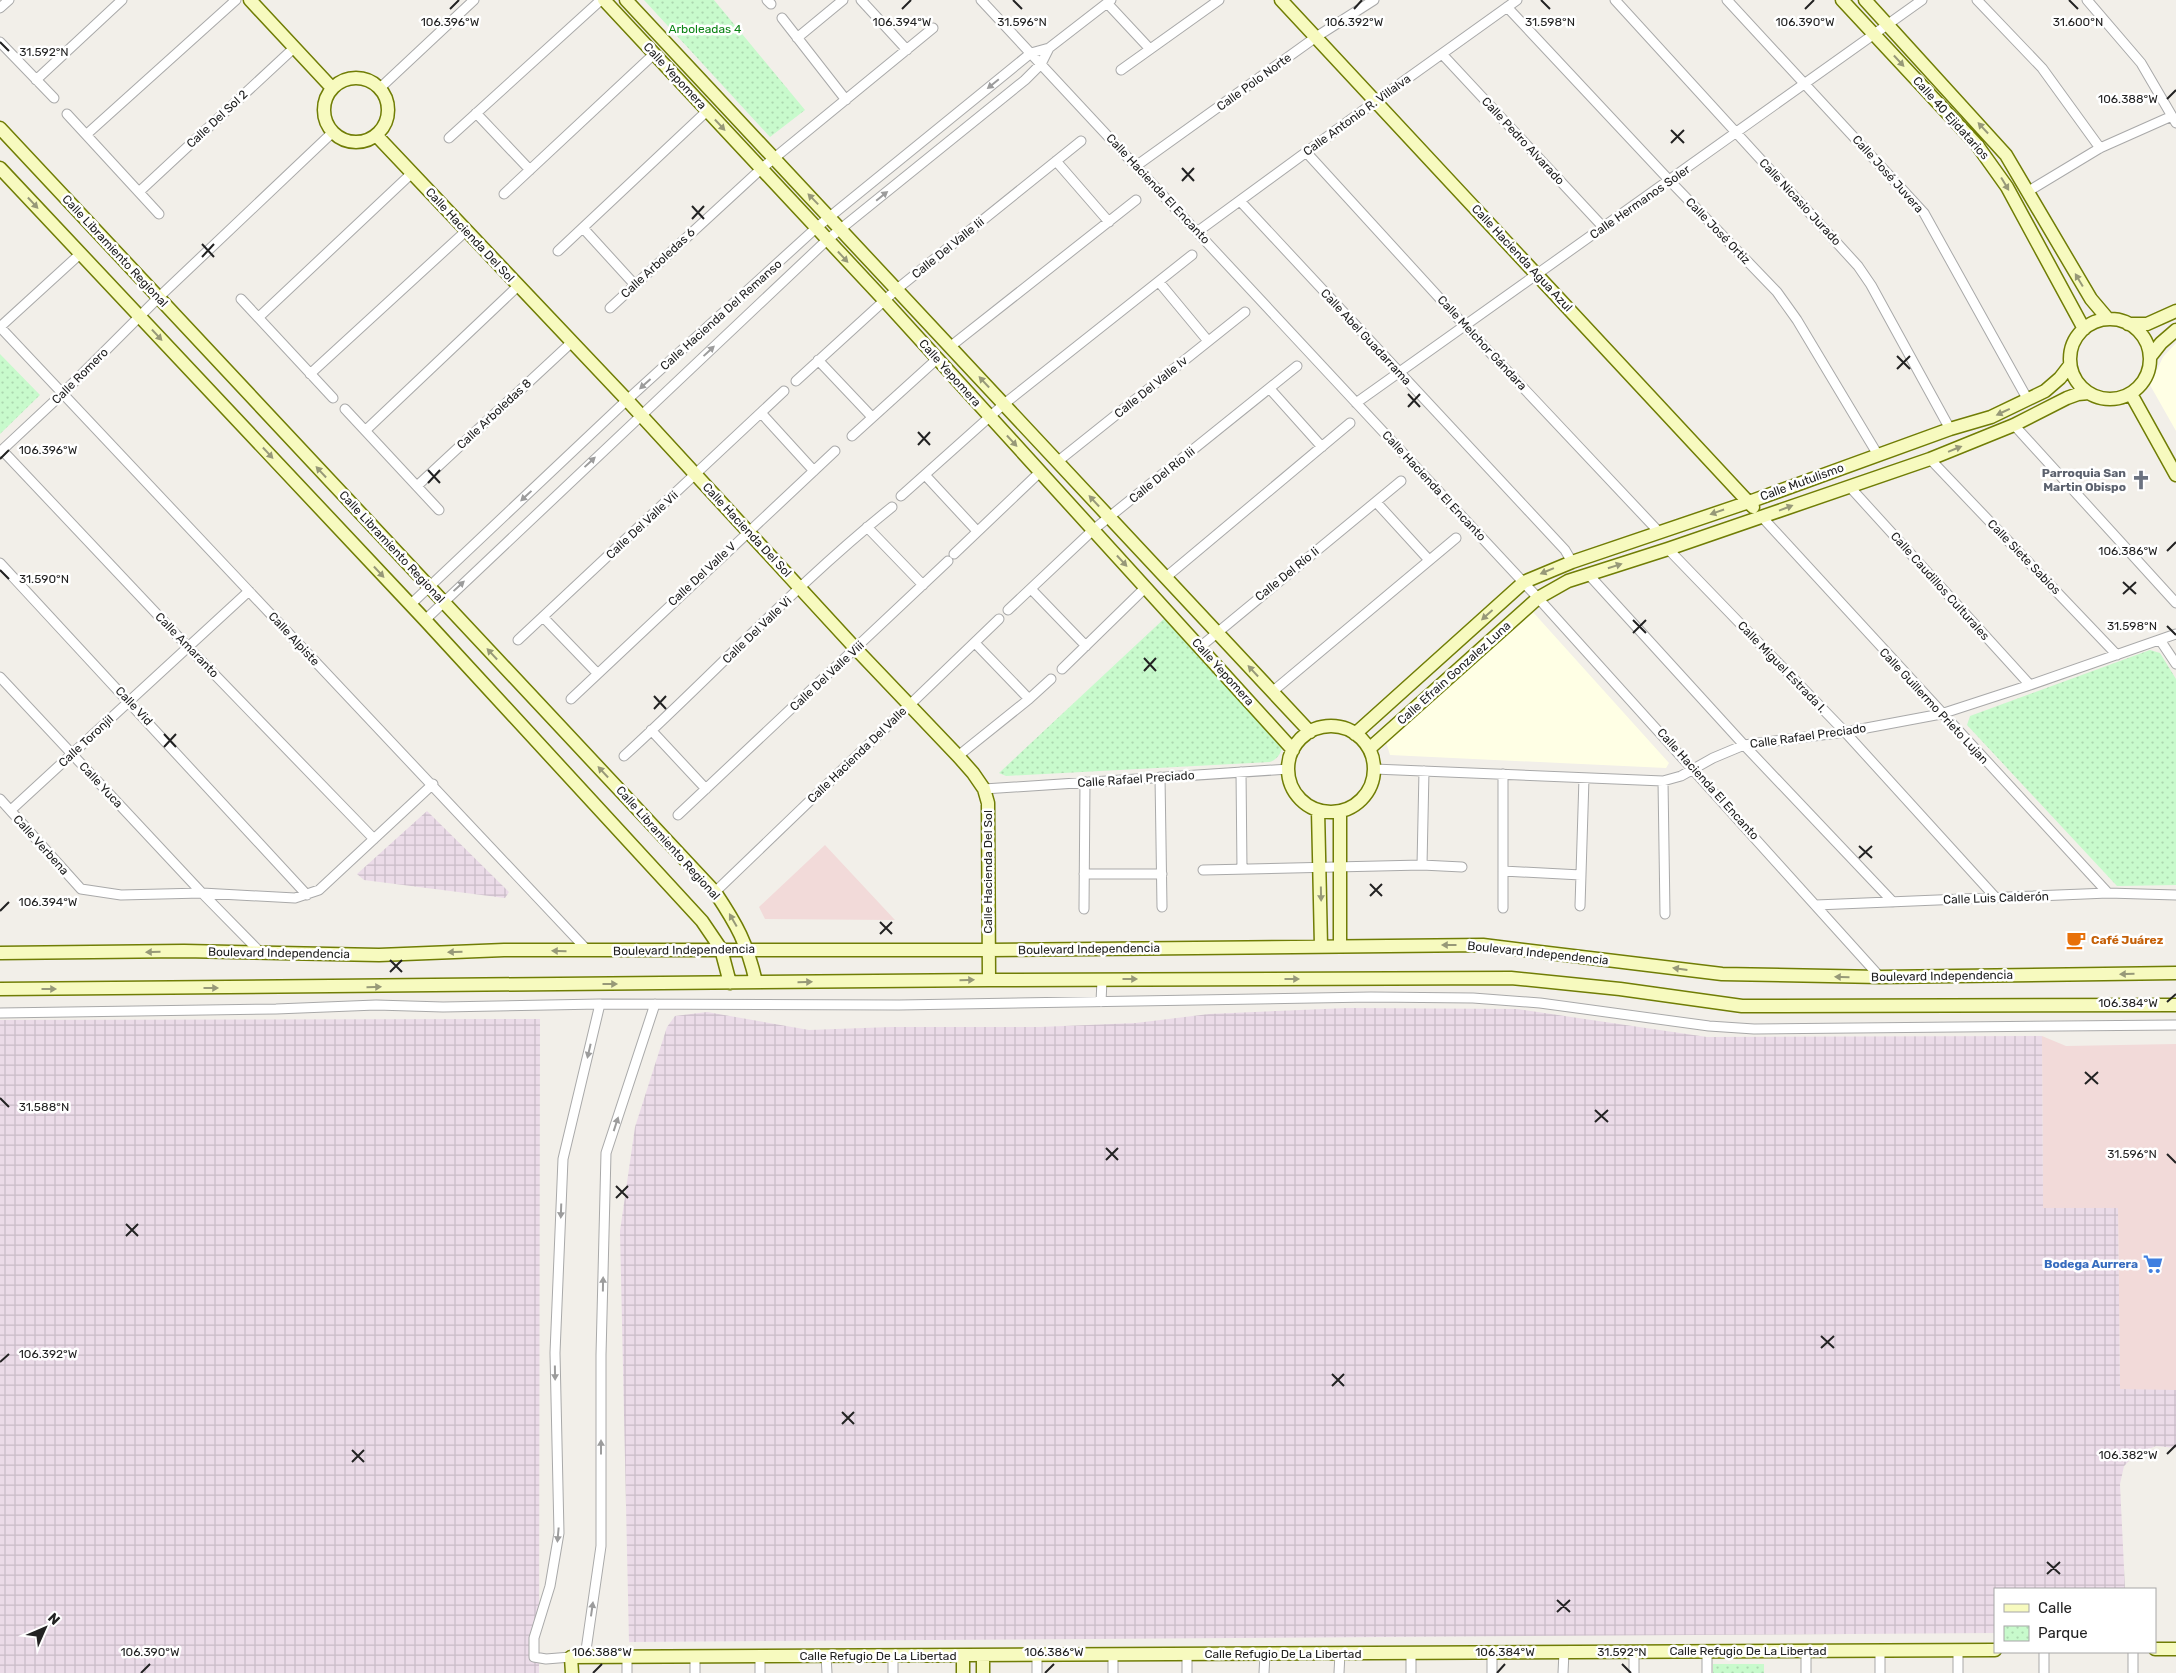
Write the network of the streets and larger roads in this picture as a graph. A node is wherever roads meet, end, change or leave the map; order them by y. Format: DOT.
graph roads {
  1 [pos="9,0"];
  2 [pos="122,0"];
  3 [pos="236,0"];
  4 [pos="250,0"];
  5 [pos="474,0"];
  6 [pos="602,0"];
  7 [pos="626,0"];
  8 [pos="843,0"];
  9 [pos="861,0"];
  10 [pos="981,0"];
  11 [pos="1219,0"];
  12 [pos="1281,0"];
  13 [pos="1374,0"];
  14 [pos="1517,0"];
  15 [pos="1615,0"];
  16 [pos="1727,0"];
  17 [pos="1842,0"];
  18 [pos="1865,0"];
  19 [pos="1922,0"];
  20 [pos="1977,0"];
  21 [pos="2087,0"];
  22 [pos="1109,2"];
  23 [pos="1508,7"];
  24 [pos="0,8"];
  25 [pos="782,18"];
  26 [pos="1888,26"];
  27 [pos="933,28"];
  28 [pos="1875,35"];
  29 [pos="797,38"];
  30 [pos="1316,38"];
  31 [pos="0,42"];
  32 [pos="295,47"];
  33 [pos="1049,48"];
  34 [pos="1149,48"];
  35 [pos="907,50"];
  36 [pos="1030,53"];
  37 [pos="654,54"];
  38 [pos="1442,54"];
  39 [pos="1041,64"];
  40 [pos="1121,70"];
  41 [pos="36,80"];
  42 [pos="1806,84"];
  43 [pos="332,88"];
  44 [pos="380,88"];
  45 [pos="54,98"];
  46 [pos="846,100"];
  47 [pos="1376,101"];
  48 [pos="707,111"];
  49 [pos="476,113"];
  50 [pos="67,114"];
  51 [pos="2174,119"];
  52 [pos="0,128"];
  53 [pos="332,132"];
  54 [pos="1737,133"];
  55 [pos="87,134"];
  56 [pos="376,134"];
  57 [pos="448,138"];
  58 [pos="1081,141"];
  59 [pos="2100,148"];
  60 [pos="1306,152"];
  61 [pos="773,158"];
  62 [pos="1056,161"];
  63 [pos="1136,166"];
  64 [pos="0,168"];
  65 [pos="761,169"];
  66 [pos="530,170"];
  67 [pos="412,173"];
  68 [pos="1670,181"];
  69 [pos="140,191"];
  70 [pos="2027,192"];
  71 [pos="504,194"];
  72 [pos="1136,200"];
  73 [pos="1240,201"];
  74 [pos="159,214"];
  75 [pos="829,216"];
  76 [pos="1109,222"];
  77 [pos="583,228"];
  78 [pos="816,228"];
  79 [pos="1604,228"];
  80 [pos="841,229"];
  81 [pos="466,231"];
  82 [pos="1197,232"];
  83 [pos="828,240"];
  84 [pos="2056,242"];
  85 [pos="2040,250"];
  86 [pos="558,251"];
  87 [pos="80,254"];
  88 [pos="1192,255"];
  89 [pos="1538,275"];
  90 [pos="1159,282"];
  91 [pos="635,285"];
  92 [pos="518,286"];
  93 [pos="897,289"];
  94 [pos="158,298"];
  95 [pos="242,299"];
  96 [pos="884,300"];
  97 [pos="610,308"];
  98 [pos="2176,311"];
  99 [pos="1245,312"];
  100 [pos="139,316"];
  101 [pos="259,317"];
  102 [pos="2108,319"];
  103 [pos="2128,324"];
  104 [pos="1465,326"];
  105 [pos="0,327"];
  106 [pos="2084,329"];
  107 [pos="2176,330"];
  108 [pos="1208,340"];
  109 [pos="572,342"];
  110 [pos="951,346"];
  111 [pos="2150,357"];
  112 [pos="937,359"];
  113 [pos="818,360"];
  114 [pos="2070,365"];
  115 [pos="1297,366"];
  116 [pos="1399,373"];
  117 [pos="310,374"];
  118 [pos="796,380"];
  119 [pos="1270,389"];
  120 [pos="784,392"];
  121 [pos="2089,393"];
  122 [pos="62,394"];
  123 [pos="2131,394"];
  124 [pos="333,398"];
  125 [pos="627,400"];
  126 [pos="2028,400"];
  127 [pos="1356,403"];
  128 [pos="1004,404"];
  129 [pos="345,409"];
  130 [pos="762,414"];
  131 [pos="640,415"];
  132 [pos="872,417"];
  133 [pos="989,417"];
  134 [pos="1350,423"];
  135 [pos="2014,425"];
  136 [pos="1950,429"];
  137 [pos="366,430"];
  138 [pos="852,436"];
  139 [pos="1322,447"];
  140 [pos="1,451"];
  141 [pos="835,451"];
  142 [pos="1878,455"];
  143 [pos="1930,459"];
  144 [pos="1057,462"];
  145 [pos="814,471"];
  146 [pos="1040,472"];
  147 [pos="696,475"];
  148 [pos="925,475"];
  149 [pos="2176,476"];
  150 [pos="1401,481"];
  151 [pos="417,486"];
  152 [pos="1849,486"];
  153 [pos="901,496"];
  154 [pos="1376,502"];
  155 [pos="1749,502"];
  156 [pos="892,507"];
  157 [pos="439,510"];
  158 [pos="1762,517"];
  159 [pos="1109,518"];
  160 [pos="867,527"];
  161 [pos="1093,530"];
  162 [pos="977,531"];
  163 [pos="748,532"];
  164 [pos="1659,532"];
  165 [pos="1456,538"];
  166 [pos="1668,549"];
  167 [pos="1429,560"];
  168 [pos="0,562"];
  169 [pos="1572,562"];
  170 [pos="1589,575"];
  171 [pos="1165,578"];
  172 [pos="1568,581"];
  173 [pos="1524,582"];
  174 [pos="923,585"];
  175 [pos="429,587"];
  176 [pos="1146,587"];
  177 [pos="800,588"];
  178 [pos="1031,589"];
  179 [pos="249,591"];
  180 [pos="1538,598"];
  181 [pos="443,601"];
  182 [pos="2176,603"];
  183 [pos="410,605"];
  184 [pos="1008,610"];
  185 [pos="543,617"];
  186 [pos="999,619"];
  187 [pos="424,620"];
  188 [pos="1216,632"];
  189 [pos="2176,634"];
  190 [pos="518,640"];
  191 [pos="2160,640"];
  192 [pos="975,643"];
  193 [pos="1086,646"];
  194 [pos="188,647"];
  195 [pos="1200,647"];
  196 [pos="856,649"];
  197 [pos="2117,655"];
  198 [pos="2176,664"];
  199 [pos="1062,669"];
  200 [pos="597,673"];
  201 [pos="0,677"];
  202 [pos="1051,679"];
  203 [pos="2030,685"];
  204 [pos="1272,692"];
  205 [pos="571,699"];
  206 [pos="1029,699"];
  207 [pos="129,701"];
  208 [pos="910,703"];
  209 [pos="1941,714"];
  210 [pos="652,730"];
  211 [pos="1310,732"];
  212 [pos="1845,732"];
  213 [pos="1355,734"];
  214 [pos="1744,745"];
  215 [pos="1369,749"];
  216 [pos="1293,750"];
  217 [pos="72,754"];
  218 [pos="624,756"];
  219 [pos="958,756"];
  220 [pos="1289,769"];
  221 [pos="1374,769"];
  222 [pos="1695,769"];
  223 [pos="1424,771"];
  224 [pos="1241,772"];
  225 [pos="1503,774"];
  226 [pos="1160,777"];
  227 [pos="1584,778"];
  228 [pos="1663,781"];
  229 [pos="1085,782"];
  230 [pos="433,784"];
  231 [pos="706,789"];
  232 [pos="984,789"];
  233 [pos="0,799"];
  234 [pos="11,810"];
  235 [pos="1318,810"];
  236 [pos="1340,811"];
  237 [pos="678,815"];
  238 [pos="374,839"];
  239 [pos="1422,865"];
  240 [pos="1320,867"];
  241 [pos="1340,867"];
  242 [pos="1462,867"];
  243 [pos="1242,869"];
  244 [pos="1203,870"];
  245 [pos="1503,872"];
  246 [pos="1084,874"];
  247 [pos="1162,874"];
  248 [pos="1581,875"];
  249 [pos="715,892"];
  250 [pos="202,893"];
  251 [pos="2108,893"];
  252 [pos="307,894"];
  253 [pos="2176,895"];
  254 [pos="1996,898"];
  255 [pos="1893,902"];
  256 [pos="1816,905"];
  257 [pos="1580,906"];
  258 [pos="1162,907"];
  259 [pos="1503,908"];
  260 [pos="1084,909"];
  261 [pos="1665,914"];
  262 [pos="1321,946"];
  263 [pos="1340,946"];
  264 [pos="721,949"];
  265 [pos="748,949"];
  266 [pos="989,950"];
  267 [pos="589,951"];
  268 [pos="0,953"];
  269 [pos="261,953"];
  270 [pos="2176,973"];
  271 [pos="1880,977"];
  272 [pos="989,980"];
  273 [pos="1102,980"];
  274 [pos="756,982"];
  275 [pos="730,983"];
  276 [pos="0,990"];
  277 [pos="1101,1002"];
  278 [pos="600,1004"];
  279 [pos="655,1004"];
  280 [pos="2176,1005"];
  281 [pos="0,1014"];
  282 [pos="2176,1025"];
  283 [pos="2176,1648"];
  284 [pos="2156,1649"];
  285 [pos="1880,1650"];
  286 [pos="1958,1650"];
  287 [pos="1994,1650"];
  288 [pos="1706,1651"];
  289 [pos="1806,1651"];
  290 [pos="1492,1652"];
  291 [pos="1564,1652"];
  292 [pos="1634,1652"];
  293 [pos="1411,1653"];
  294 [pos="2044,1653"];
  295 [pos="2133,1653"];
  296 [pos="1187,1654"];
  297 [pos="1265,1654"];
  298 [pos="1340,1654"];
  299 [pos="1037,1655"];
  300 [pos="1113,1655"];
  301 [pos="826,1656"];
  302 [pos="893,1656"];
  303 [pos="963,1656"];
  304 [pos="983,1656"];
  305 [pos="571,1657"];
  306 [pos="585,1657"];
  307 [pos="695,1657"];
  308 [pos="760,1657"];
  309 [pos="626,1658"];
  310 [pos="572,1673"];
  311 [pos="627,1673"];
  312 [pos="695,1673"];
  313 [pos="760,1673"];
  314 [pos="826,1673"];
  315 [pos="893,1673"];
  316 [pos="963,1673"];
  317 [pos="983,1673"];
  318 [pos="1037,1673"];
  319 [pos="1113,1673"];
  320 [pos="1187,1673"];
  321 [pos="1264,1673"];
  322 [pos="1339,1673"];
  323 [pos="1411,1673"];
  324 [pos="1492,1673"];
  325 [pos="1563,1673"];
  326 [pos="1634,1673"];
  327 [pos="1706,1673"];
  328 [pos="1806,1673"];
  329 [pos="1880,1673"];
  330 [pos="1958,1673"];
  331 [pos="2044,1673"];
  332 [pos="2133,1673"];
  1 -- 24 [label="street"];
  2 -- 41 [label="street"];
  3 -- 55 [label="street"];
  4 -- 32 [label="street"];
  5 -- 44 [label="street"];
  6 -- 37 [label="street, Calle Yepomera"];
  6 -- 49 [label="street"];
  7 -- 61 [label="street, Calle Yepomera"];
  8 -- 29 [label="street"];
  9 -- 35 [label="street"];
  10 -- 36 [label="street, Calle Hacienda El Encanto"];
  11 -- 34 [label="street"];
  12 -- 30 [label="street, Calle Hacienda Agua Azul"];
  13 -- 30 [label="street, Calle Polo Norte"];
  14 -- 23 [label="street, Calle Antonio R. Villalva"];
  15 -- 54 [label="street, Calle Nicasio Jurado"];
  16 -- 42 [label="street, Calle José Juvera"];
  17 -- 28 [label="street, Calle 40 Ejidatarios"];
  18 -- 26 [label="street, Calle 40 Ejidatarios"];
  19 -- 26 [label="street, Calle Hermanos Soler"];
  20 -- 59 [label="street"];
  21 -- 51 [label="street"];
  22 -- 33 [label="street, Calle Hacienda Del Remanso"];
  22 -- 34 [label="street"];
  23 -- 38 [label="street, Calle Antonio R. Villalva"];
  23 -- 68 [label="street, Calle José Ortiz"];
  25 -- 29 [label="street"];
  26 -- 28 [label="street, Calle Hermanos Soler"];
  70 -- 26 [label="street, Calle 40 Ejidatarios, one-way"];
  27 -- 35 [label="street, Calle Arboledas 6"];
  28 -- 42 [label="street, Calle Hermanos Soler"];
  28 -- 85 [label="street, Calle 40 Ejidatarios, one-way"];
  29 -- 46 [label="street"];
  30 -- 47 [label="street, Calle Hacienda Agua Azul"];
  30 -- 63 [label="street, Calle Polo Norte"];
  31 -- 41 [label="street"];
  32 -- 43 [label="street"];
  32 -- 69 [label="street, Calle Del Sol 2"];
  33 -- 36 [label="street, Calle Hacienda Del Remanso"];
  33 -- 39 [label="street, Calle Hacienda Del Remanso"];
  34 -- 40 [label="street"];
  35 -- 46 [label="street, Calle Arboledas 6"];
  36 -- 39 [label="street, Calle Hacienda El Encanto"];
  36 -- 75 [label="street, Calle Hacienda Del Remanso, one-way"];
  37 -- 48 [label="street, Calle Yepomera"];
  37 -- 66 [label="street"];
  38 -- 47 [label="street, Calle Antonio R. Villalva"];
  38 -- 79 [label="street, Calle Pedro Alvarado"];
  39 -- 63 [label="street, Calle Hacienda El Encanto"];
  80 -- 39 [label="street, Calle Hacienda Del Remanso, one-way"];
  41 -- 45 [label="street"];
  42 -- 54 [label="street, Calle Hermanos Soler"];
  42 -- 126 [label="street, Calle José Juvera"];
  43 -- 44 [label="street"];
  43 -- 53 [label="street"];
  44 -- 56 [label="street"];
  46 -- 61 [label="street, Calle Arboledas 6"];
  47 -- 60 [label="street, Calle Antonio R. Villalva"];
  47 -- 89 [label="street, Calle Hacienda Agua Azul"];
  48 -- 65 [label="street, Calle Yepomera, one-way"];
  48 -- 77 [label="street"];
  49 -- 57 [label="street"];
  49 -- 66 [label="street"];
  50 -- 55 [label="street"];
  51 -- 59 [label="street"];
  52 -- 94 [label="street, Calle Libramiento Regional"];
  53 -- 56 [label="street"];
  53 -- 94 [label="street, Calle Romero"];
  54 -- 68 [label="street, Calle Hermanos Soler"];
  54 -- 136 [label="street, Calle Nicasio Jurado"];
  55 -- 69 [label="street"];
  56 -- 67 [label="street, Calle Hacienda Del Sol"];
  58 -- 62 [label="street, Calle Del Valle Iii"];
  59 -- 70 [label="street"];
  60 -- 73 [label="street, Calle Antonio R. Villalva"];
  60 -- 104 [label="street, Calle Melchor Gándara"];
  61 -- 65 [label="street, Calle Arboledas 6"];
  75 -- 61 [label="street, Calle Yepomera, one-way"];
  62 -- 76 [label="street"];
  62 -- 93 [label="street, Calle Del Valle Iii"];
  63 -- 82 [label="street, Calle Hacienda El Encanto"];
  64 -- 87 [label="street, one-way"];
  65 -- 78 [label="street, Calle Yepomera"];
  65 -- 91 [label="street, Calle Arboledas 6"];
  66 -- 71 [label="street"];
  67 -- 81 [label="street, Calle Hacienda Del Sol"];
  67 -- 101 [label="street"];
  68 -- 79 [label="street, Calle Hermanos Soler"];
  68 -- 142 [label="street, Calle José Ortiz"];
  69 -- 74 [label="street"];
  70 -- 84 [label="street, Calle 40 Ejidatarios"];
  72 -- 76 [label="street"];
  73 -- 82 [label="street, Calle Antonio R. Villalva"];
  73 -- 116 [label="street, Calle Abel Guadarrama"];
  75 -- 78 [label="street, Calle Hacienda Del Remanso"];
  75 -- 80 [label="street, Calle Yepomera"];
  76 -- 110 [label="street"];
  77 -- 86 [label="street"];
  77 -- 91 [label="street"];
  78 -- 83 [label="street, Calle Yepomera"];
  78 -- 125 [label="street, Calle Hacienda Del Remanso, one-way"];
  79 -- 89 [label="street, Calle Hermanos Soler"];
  80 -- 83 [label="street, Calle Hacienda Del Remanso"];
  80 -- 93 [label="street, Calle Yepomera"];
  81 -- 92 [label="street, Calle Hacienda Del Sol"];
  81 -- 117 [label="street"];
  82 -- 127 [label="street, Calle Hacienda El Encanto"];
  83 -- 96 [label="street, Calle Yepomera, one-way"];
  131 -- 83 [label="street, Calle Hacienda Del Remanso, one-way"];
  84 -- 85 [label="street"];
  102 -- 84 [label="street, Calle 40 Ejidatarios, one-way"];
  85 -- 106 [label="street, Calle 40 Ejidatarios"];
  87 -- 100 [label="street"];
  87 -- 105 [label="street"];
  88 -- 90 [label="street"];
  89 -- 104 [label="street, Calle Hermanos Soler"];
  89 -- 155 [label="street, Calle Hacienda Agua Azul"];
  90 -- 108 [label="street"];
  90 -- 128 [label="street"];
  91 -- 97 [label="street, Calle Arboledas 6"];
  92 -- 109 [label="street, Calle Hacienda Del Sol"];
  92 -- 137 [label="street"];
  93 -- 96 [label="street, Calle Del Valle Iii"];
  93 -- 110 [label="street, Calle Yepomera"];
  94 -- 100 [label="street, Calle Romero"];
  175 -- 94 [label="street, Calle Libramiento Regional, one-way"];
  95 -- 101 [label="street"];
  96 -- 112 [label="street, Calle Yepomera"];
  96 -- 113 [label="street, Calle Del Valle Iii"];
  98 -- 103 [label="street"];
  99 -- 108 [label="street, Calle Del Valle Iv"];
  100 -- 122 [label="street, Calle Romero"];
  100 -- 183 [label="street, one-way"];
  101 -- 117 [label="street"];
  102 -- 103 [label="street"];
  102 -- 106 [label="street"];
  103 -- 111 [label="street"];
  104 -- 116 [label="street, Calle Hermanos Soler"];
  104 -- 164 [label="street, Calle Melchor Gándara"];
  105 -- 122 [label="street, Calle Alpiste"];
  106 -- 114 [label="street"];
  107 -- 111 [label="street"];
  108 -- 144 [label="street, Calle Del Valle Iv"];
  109 -- 125 [label="street, Calle Hacienda Del Sol"];
  109 -- 151 [label="street, Calle Arboledas 8"];
  128 -- 110 [label="street, Calle Yepomera, one-way"];
  111 -- 123 [label="street"];
  112 -- 132 [label="street"];
  112 -- 133 [label="street, Calle Yepomera"];
  113 -- 118 [label="street, Calle Del Valle Iii"];
  113 -- 132 [label="street"];
  114 -- 121 [label="street"];
  114 -- 126 [label="street, Calle Mutulismo"];
  115 -- 119 [label="street, Calle Del Río Iii"];
  116 -- 127 [label="street, Calle Hermanos Soler"];
  116 -- 169 [label="street, Calle Abel Guadarrama"];
  117 -- 124 [label="street"];
  119 -- 139 [label="street"];
  119 -- 159 [label="street, Calle Del Río Iii"];
  120 -- 130 [label="street, Calle Del Valle Vii"];
  121 -- 123 [label="street"];
  121 -- 135 [label="street, Calle Mutulismo"];
  122 -- 140 [label="street, Calle Romero"];
  122 -- 179 [label="street, Calle Alpiste"];
  123 -- 149 [label="street"];
  125 -- 131 [label="street, Calle Hacienda Del Sol"];
  125 -- 175 [label="street, Calle Hacienda Del Remanso, one-way"];
  126 -- 136 [label="street, Calle Mutulismo, one-way"];
  127 -- 173 [label="street, Calle Hacienda El Encanto"];
  128 -- 133 [label="street"];
  128 -- 144 [label="street, Calle Yepomera"];
  129 -- 137 [label="street"];
  130 -- 145 [label="street"];
  130 -- 147 [label="street, Calle Del Valle Vii"];
  131 -- 147 [label="street, Calle Hacienda Del Sol"];
  181 -- 131 [label="street, Calle Hacienda Del Remanso, one-way"];
  132 -- 138 [label="street"];
  133 -- 146 [label="street, Calle Yepomera, one-way"];
  133 -- 148 [label="street"];
  134 -- 139 [label="street"];
  143 -- 135 [label="street, Calle Mutulismo, one-way"];
  135 -- 182 [label="street"];
  136 -- 142 [label="street, Calle Mutulismo"];
  137 -- 151 [label="street"];
  139 -- 171 [label="street"];
  140 -- 194 [label="street, Calle Amaranto"];
  141 -- 145 [label="street, Calle Del Valle V"];
  142 -- 155 [label="street, Calle Mutulismo"];
  143 -- 152 [label="street, Calle Mutulismo"];
  143 -- 197 [label="street, Calle Siete Sabios"];
  159 -- 144 [label="street, Calle Yepomera, one-way"];
  145 -- 163 [label="street, Calle Del Valle V"];
  146 -- 161 [label="street, Calle Yepomera"];
  146 -- 162 [label="street"];
  147 -- 163 [label="street, Calle Hacienda Del Sol"];
  147 -- 185 [label="street, Calle Del Valle Vii"];
  148 -- 153 [label="street"];
  148 -- 162 [label="street"];
  150 -- 154 [label="street, Calle Del Río Ii"];
  151 -- 157 [label="street"];
  158 -- 152 [label="street, Calle Mutulismo, one-way"];
  152 -- 203 [label="street, Calle Caudillos Culturales"];
  154 -- 167 [label="street"];
  154 -- 188 [label="street, Calle Del Río Ii"];
  155 -- 158 [label="street, Calle Hacienda Agua Azul"];
  155 -- 164 [label="street, Calle Mutulismo, one-way"];
  156 -- 160 [label="street, Calle Del Valle Vi"];
  158 -- 166 [label="street, Calle Mutulismo"];
  158 -- 209 [label="street, Calle Guillermo Prieto Lujan"];
  159 -- 161 [label="street, Calle Del Río Iii"];
  159 -- 171 [label="street, Calle Yepomera"];
  160 -- 174 [label="street"];
  160 -- 177 [label="street, Calle Del Valle Vi"];
  161 -- 176 [label="street, Calle Yepomera, one-way"];
  161 -- 178 [label="street, Calle Del Río Iii"];
  162 -- 174 [label="street, Calle Del Valle Viii"];
  163 -- 177 [label="street, Calle Hacienda Del Sol"];
  163 -- 200 [label="street, Calle Del Valle V"];
  164 -- 169 [label="street, Calle Mutulismo"];
  165 -- 167 [label="street"];
  170 -- 166 [label="street, Calle Mutulismo, one-way"];
  166 -- 212 [label="street, Calle Miguel Estrada I."];
  167 -- 204 [label="street"];
  168 -- 207 [label="street, Calle Vid"];
  169 -- 172 [label="street"];
  169 -- 173 [label="street, Calle Mutulismo, one-way"];
  170 -- 172 [label="street, Calle Mutulismo"];
  170 -- 214 [label="street"];
  171 -- 188 [label="street, Calle Yepomera"];
  172 -- 180 [label="street, Calle Mutulismo"];
  173 -- 180 [label="street, Calle Hacienda El Encanto"];
  173 -- 213 [label="street, Calle Efrain Gonzalez Luna, one-way"];
  174 -- 196 [label="street, Calle Del Valle Viii"];
  175 -- 181 [label="street, Calle Libramiento Regional"];
  175 -- 183 [label="street, Calle Hacienda Del Remanso"];
  176 -- 193 [label="street"];
  176 -- 195 [label="street, Calle Yepomera"];
  177 -- 196 [label="street, Calle Hacienda Del Sol"];
  177 -- 210 [label="street, Calle Del Valle Vi"];
  178 -- 184 [label="street, Calle Del Río Iii"];
  178 -- 193 [label="street"];
  179 -- 194 [label="street, Calle Toronjil"];
  179 -- 230 [label="street, Calle Alpiste"];
  180 -- 215 [label="street, Calle Efrain Gonzalez Luna"];
  180 -- 222 [label="street, Calle Hacienda El Encanto"];
  181 -- 187 [label="street, Calle Hacienda Del Remanso"];
  249 -- 181 [label="street, Calle Libramiento Regional, one-way"];
  183 -- 187 [label="street"];
  185 -- 190 [label="street, Calle Del Valle Vii"];
  185 -- 200 [label="street"];
  186 -- 192 [label="street, Calle Hacienda Del Valle"];
  187 -- 264 [label="street"];
  188 -- 195 [label="street, Calle Del Río Ii"];
  204 -- 188 [label="street, Calle Yepomera, one-way"];
  189 -- 191 [label="street, Calle Rafael Preciado"];
  191 -- 197 [label="street, Calle Rafael Preciado"];
  191 -- 198 [label="street"];
  192 -- 206 [label="street"];
  192 -- 208 [label="street, Calle Hacienda Del Valle"];
  193 -- 199 [label="street"];
  194 -- 207 [label="street, Calle Toronjil"];
  194 -- 238 [label="street, Calle Amaranto"];
  195 -- 216 [label="street, Calle Yepomera"];
  196 -- 208 [label="street, Calle Hacienda Del Sol"];
  196 -- 231 [label="street, Calle Del Valle Viii"];
  197 -- 203 [label="street, Calle Rafael Preciado"];
  200 -- 205 [label="street, Calle Del Valle V"];
  201 -- 217 [label="street, Calle Yuca"];
  202 -- 206 [label="street"];
  203 -- 209 [label="street, Calle Rafael Preciado"];
  204 -- 211 [label="street, Calle Yepomera"];
  206 -- 219 [label="street"];
  207 -- 217 [label="street, Calle Toronjil"];
  207 -- 252 [label="street, Calle Vid"];
  208 -- 219 [label="street, Calle Hacienda Del Sol"];
  208 -- 249 [label="street, Calle Hacienda Del Valle"];
  209 -- 212 [label="street, Calle Rafael Preciado"];
  209 -- 251 [label="street, Calle Guillermo Prieto Lujan"];
  210 -- 218 [label="street, Calle Del Valle Vi"];
  210 -- 231 [label="street"];
  211 -- 213 [label="street"];
  211 -- 216 [label="street"];
  212 -- 214 [label="street, Calle Rafael Preciado"];
  212 -- 254 [label="street, Calle Miguel Estrada I."];
  213 -- 215 [label="street"];
  214 -- 222 [label="street, Calle Rafael Preciado"];
  214 -- 255 [label="street"];
  215 -- 221 [label="street"];
  216 -- 220 [label="street"];
  217 -- 234 [label="street, Calle Toronjil"];
  217 -- 250 [label="street, Calle Yuca"];
  219 -- 232 [label="street, Calle Hacienda Del Sol"];
  220 -- 224 [label="street, Calle Rafael Preciado"];
  220 -- 235 [label="street"];
  221 -- 223 [label="street, Calle Rafael Preciado"];
  221 -- 236 [label="street"];
  222 -- 228 [label="street, Calle Rafael Preciado"];
  222 -- 256 [label="street, Calle Hacienda El Encanto"];
  223 -- 225 [label="street, Calle Rafael Preciado"];
  223 -- 239 [label="street"];
  224 -- 226 [label="street, Calle Rafael Preciado"];
  224 -- 243 [label="street"];
  225 -- 227 [label="street, Calle Rafael Preciado"];
  225 -- 245 [label="street"];
  226 -- 229 [label="street, Calle Rafael Preciado"];
  226 -- 247 [label="street"];
  227 -- 228 [label="street, Calle Rafael Preciado"];
  227 -- 248 [label="street"];
  228 -- 261 [label="street"];
  229 -- 232 [label="street, Calle Rafael Preciado"];
  229 -- 246 [label="street"];
  230 -- 238 [label="street, Calle Verbena"];
  230 -- 267 [label="street, Calle Alpiste"];
  231 -- 237 [label="street, Calle Del Valle Viii"];
  232 -- 266 [label="street, Calle Hacienda Del Sol"];
  233 -- 234 [label="street, Calle Verbena"];
  234 -- 250 [label="street, Calle Verbena"];
  235 -- 236 [label="street"];
  235 -- 240 [label="street"];
  236 -- 241 [label="street"];
  238 -- 252 [label="street, Calle Verbena"];
  239 -- 241 [label="street"];
  239 -- 242 [label="street"];
  240 -- 241 [label="street"];
  240 -- 243 [label="street"];
  240 -- 262 [label="street, one-way"];
  241 -- 263 [label="street"];
  243 -- 244 [label="street"];
  245 -- 248 [label="street"];
  245 -- 259 [label="street"];
  246 -- 247 [label="street"];
  246 -- 260 [label="street"];
  247 -- 258 [label="street"];
  248 -- 257 [label="street"];
  265 -- 249 [label="street, Calle Libramiento Regional, one-way"];
  250 -- 252 [label="street, Calle Verbena"];
  250 -- 269 [label="street, Calle Yuca"];
  251 -- 253 [label="street, Calle Luis Calderón"];
  251 -- 254 [label="street, Calle Luis Calderón"];
  254 -- 255 [label="street, Calle Luis Calderón"];
  255 -- 256 [label="street, Calle Luis Calderón"];
  256 -- 271 [label="street, Calle Hacienda El Encanto"];
  262 -- 263 [label="street, Boulevard Independencia"];
  262 -- 266 [label="street, Boulevard Independencia"];
  271 -- 263 [label="street, Boulevard Independencia, one-way"];
  264 -- 265 [label="street, Boulevard Independencia"];
  264 -- 267 [label="street, Boulevard Independencia"];
  264 -- 275 [label="street"];
  265 -- 266 [label="street, Boulevard Independencia"];
  265 -- 274 [label="street, Calle Libramiento Regional"];
  266 -- 272 [label="street, Calle Hacienda Del Sol"];
  267 -- 269 [label="street, Boulevard Independencia, one-way"];
  269 -- 268 [label="street, Boulevard Independencia, one-way"];
  270 -- 271 [label="street, Boulevard Independencia, one-way"];
  272 -- 273 [label="street"];
  274 -- 272 [label="street, one-way"];
  273 -- 277 [label="street"];
  273 -- 280 [label="street, one-way"];
  274 -- 275 [label="street"];
  276 -- 275 [label="street, one-way"];
  277 -- 279 [label="street"];
  277 -- 282 [label="street"];
  278 -- 279 [label="street"];
  278 -- 281 [label="street"];
  278 -- 305 [label="street, one-way"];
  306 -- 279 [label="street, one-way"];
  283 -- 284 [label="street"];
  285 -- 286 [label="street, Calle Refugio De La Libertad"];
  285 -- 289 [label="street, Calle Refugio De La Libertad"];
  285 -- 329 [label="street"];
  286 -- 287 [label="street, Calle Refugio De La Libertad"];
  286 -- 330 [label="street"];
  288 -- 289 [label="street, Calle Refugio De La Libertad"];
  288 -- 292 [label="street, Calle Refugio De La Libertad"];
  288 -- 327 [label="street"];
  289 -- 328 [label="street"];
  290 -- 291 [label="street, Calle Refugio De La Libertad"];
  290 -- 293 [label="street, Calle Refugio De La Libertad"];
  290 -- 324 [label="street"];
  291 -- 292 [label="street, Calle Refugio De La Libertad"];
  291 -- 325 [label="street"];
  292 -- 326 [label="street"];
  293 -- 298 [label="street, Calle Refugio De La Libertad"];
  293 -- 323 [label="street"];
  294 -- 331 [label="street"];
  295 -- 332 [label="street"];
  296 -- 297 [label="street, Calle Refugio De La Libertad"];
  296 -- 300 [label="street, Calle Refugio De La Libertad"];
  296 -- 320 [label="street"];
  297 -- 298 [label="street, Calle Refugio De La Libertad"];
  297 -- 321 [label="street"];
  298 -- 322 [label="street"];
  299 -- 300 [label="street, Calle Refugio De La Libertad"];
  299 -- 304 [label="street, Calle Refugio De La Libertad"];
  299 -- 318 [label="street"];
  300 -- 319 [label="street"];
  301 -- 302 [label="street, Calle Refugio De La Libertad"];
  301 -- 308 [label="street, Calle Refugio De La Libertad"];
  301 -- 314 [label="street"];
  302 -- 303 [label="street, Calle Refugio De La Libertad"];
  302 -- 315 [label="street"];
  303 -- 304 [label="street, Calle Refugio De La Libertad"];
  303 -- 316 [label="street"];
  304 -- 317 [label="street"];
  305 -- 306 [label="street, Calle Refugio De La Libertad"];
  305 -- 310 [label="street"];
  306 -- 309 [label="street, Calle Refugio De La Libertad"];
  307 -- 308 [label="street, Calle Refugio De La Libertad"];
  307 -- 309 [label="street, Calle Refugio De La Libertad"];
  307 -- 312 [label="street"];
  308 -- 313 [label="street"];
  309 -- 311 [label="street"];
}
